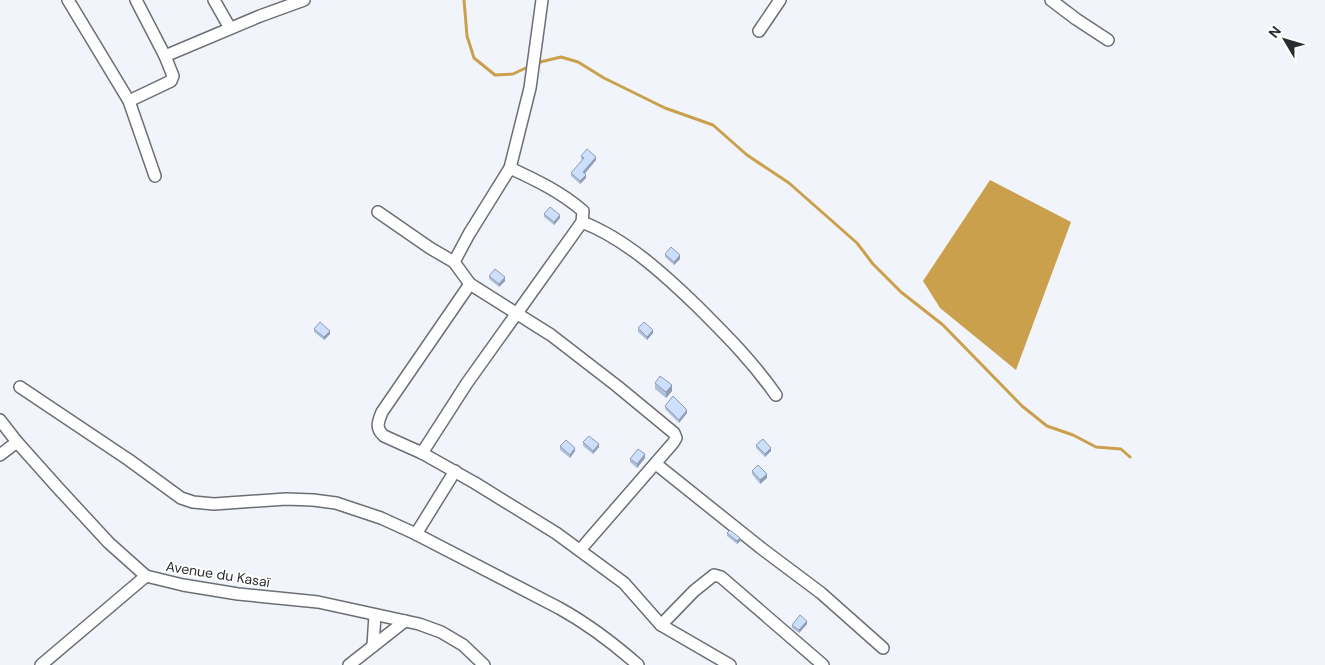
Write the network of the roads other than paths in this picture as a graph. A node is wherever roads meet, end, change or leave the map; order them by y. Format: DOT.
graph roads {
  1 [pos="68,0"];
  2 [pos="136,0"];
  3 [pos="214,0"];
  4 [pos="304,0"];
  5 [pos="542,0"];
  6 [pos="780,0"];
  7 [pos="1052,0"];
  8 [pos="230,28"];
  9 [pos="759,31"];
  10 [pos="1108,40"];
  11 [pos="165,56"];
  12 [pos="129,100"];
  13 [pos="510,168"];
  14 [pos="155,176"];
  15 [pos="378,212"];
  16 [pos="582,222"];
  17 [pos="454,262"];
  18 [pos="470,284"];
  19 [pos="516,313"];
  20 [pos="20,387"];
  21 [pos="776,395"];
  22 [pos="0,420"];
  23 [pos="17,442"];
  24 [pos="422,453"];
  25 [pos="0,455"];
  26 [pos="656,464"];
  27 [pos="455,471"];
  28 [pos="416,534"];
  29 [pos="580,550"];
  30 [pos="146,576"];
  31 [pos="374,615"];
  32 [pos="405,621"];
  33 [pos="661,625"];
  34 [pos="373,646"];
  35 [pos="883,648"];
  36 [pos="41,665"];
  37 [pos="349,665"];
  38 [pos="484,665"];
  39 [pos="638,665"];
  40 [pos="730,665"];
  41 [pos="823,665"];
  1 -- 12 [label="street"];
  2 -- 11 [label="street"];
  3 -- 8 [label="street"];
  4 -- 8 [label="street"];
  5 -- 13 [label="street"];
  6 -- 9 [label="street"];
  7 -- 10 [label="street"];
  8 -- 11 [label="street"];
  11 -- 12 [label="street"];
  12 -- 14 [label="street"];
  13 -- 16 [label="street"];
  13 -- 17 [label="street"];
  15 -- 17 [label="street"];
  16 -- 19 [label="street"];
  16 -- 21 [label="street"];
  17 -- 18 [label="street"];
  18 -- 19 [label="street"];
  18 -- 24 [label="street"];
  19 -- 24 [label="street"];
  19 -- 26 [label="street"];
  20 -- 28 [label="street"];
  22 -- 23 [label="street, Avenue du Kasaï"];
  23 -- 25 [label="street"];
  23 -- 30 [label="street, Avenue du Kasaï"];
  24 -- 27 [label="street"];
  26 -- 29 [label="street"];
  26 -- 35 [label="street"];
  27 -- 28 [label="street"];
  27 -- 29 [label="street"];
  28 -- 39 [label="street"];
  29 -- 33 [label="street"];
  30 -- 31 [label="street, Avenue du Kasaï"];
  30 -- 36 [label="street"];
  31 -- 32 [label="street, Avenue du Kasaï"];
  31 -- 34 [label="street"];
  32 -- 34 [label="street"];
  32 -- 38 [label="street, Avenue du Kasaï"];
  33 -- 40 [label="street"];
  33 -- 41 [label="street"];
  34 -- 37 [label="street"];
}
